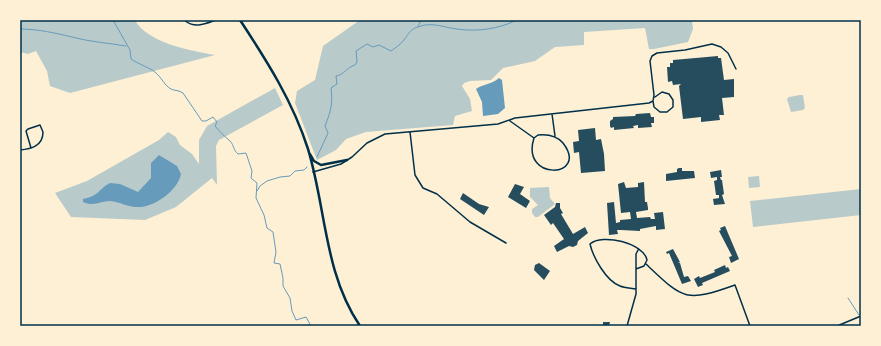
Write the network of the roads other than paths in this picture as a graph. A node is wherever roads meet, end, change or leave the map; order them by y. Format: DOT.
graph roads {
  1 [pos="184,20"];
  2 [pos="216,20"];
  3 [pos="240,20"];
  4 [pos="736,69"];
  5 [pos="654,98"];
  6 [pos="653,101"];
  7 [pos="552,114"];
  8 [pos="510,121"];
  9 [pos="410,132"];
  10 [pos="555,137"];
  11 [pos="534,138"];
  12 [pos="31,148"];
  13 [pos="308,149"];
  14 [pos="20,150"];
  15 [pos="347,160"];
  16 [pos="313,172"];
  17 [pos="506,243"];
  18 [pos="638,250"];
  19 [pos="646,264"];
  20 [pos="636,269"];
  21 [pos="636,289"];
  22 [pos="861,316"];
  23 [pos="360,326"];
  24 [pos="626,326"];
  25 [pos="750,326"];
  26 [pos="837,326"];
  1 -- 2 [label="street"];
  3 -- 13 [label="main road"];
  4 -- 5 [label="street"];
  5 -- 6 [label="street"];
  5 -- 6 [label="street"];
  6 -- 7 [label="street"];
  7 -- 8 [label="street"];
  7 -- 10 [label="street"];
  8 -- 9 [label="street"];
  8 -- 11 [label="street"];
  9 -- 15 [label="street"];
  9 -- 17 [label="street"];
  10 -- 11 [label="street"];
  10 -- 11 [label="street"];
  12 -- 12 [label="street"];
  12 -- 14 [label="street"];
  13 -- 15 [label="main road"];
  13 -- 16 [label="main road"];
  15 -- 16 [label="street"];
  16 -- 23 [label="main road"];
  18 -- 19 [label="street"];
  18 -- 20 [label="street"];
  18 -- 21 [label="street"];
  19 -- 20 [label="street"];
  19 -- 25 [label="street"];
  20 -- 21 [label="street"];
  21 -- 24 [label="street"];
  22 -- 26 [label="street"];
}
